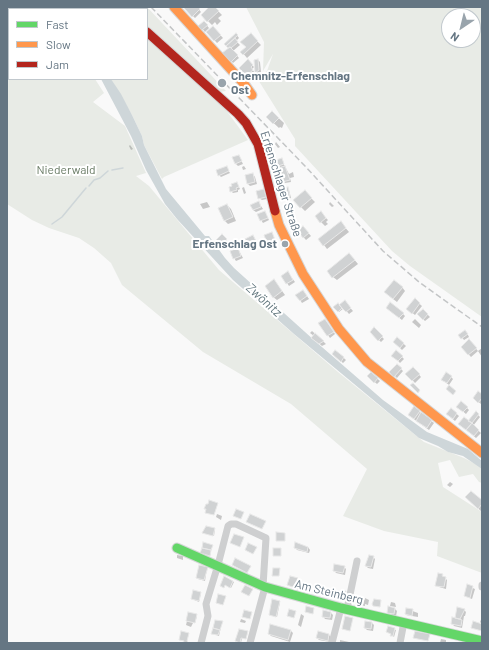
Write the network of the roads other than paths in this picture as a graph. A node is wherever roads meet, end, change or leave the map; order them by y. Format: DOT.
graph roads {
  1 [pos="174,7"];
  2 [pos="148,33"];
  3 [pos="252,95"];
  4 [pos="482,453"];
  5 [pos="177,548"];
  6 [pos="357,561"];
  7 [pos="218,565"];
  8 [pos="264,587"];
  9 [pos="344,609"];
  10 [pos="404,622"];
  11 [pos="482,641"];
  12 [pos="201,643"];
  13 [pos="250,643"];
  14 [pos="332,643"];
  15 [pos="400,643"];
  1 -- 3 [label="main road"];
  2 -- 4 [label="main road, Erfenschlager Straße"];
  5 -- 7 [label="main road, Am Steinberg"];
  6 -- 9 [label="street"];
  7 -- 8 [label="main road, Am Steinberg"];
  7 -- 8 [label="street"];
  7 -- 12 [label="street"];
  8 -- 9 [label="main road, Am Steinberg"];
  8 -- 13 [label="street"];
  9 -- 10 [label="main road, Am Steinberg"];
  9 -- 14 [label="street"];
  10 -- 11 [label="main road, Am Steinberg"];
  10 -- 15 [label="street"];
}
